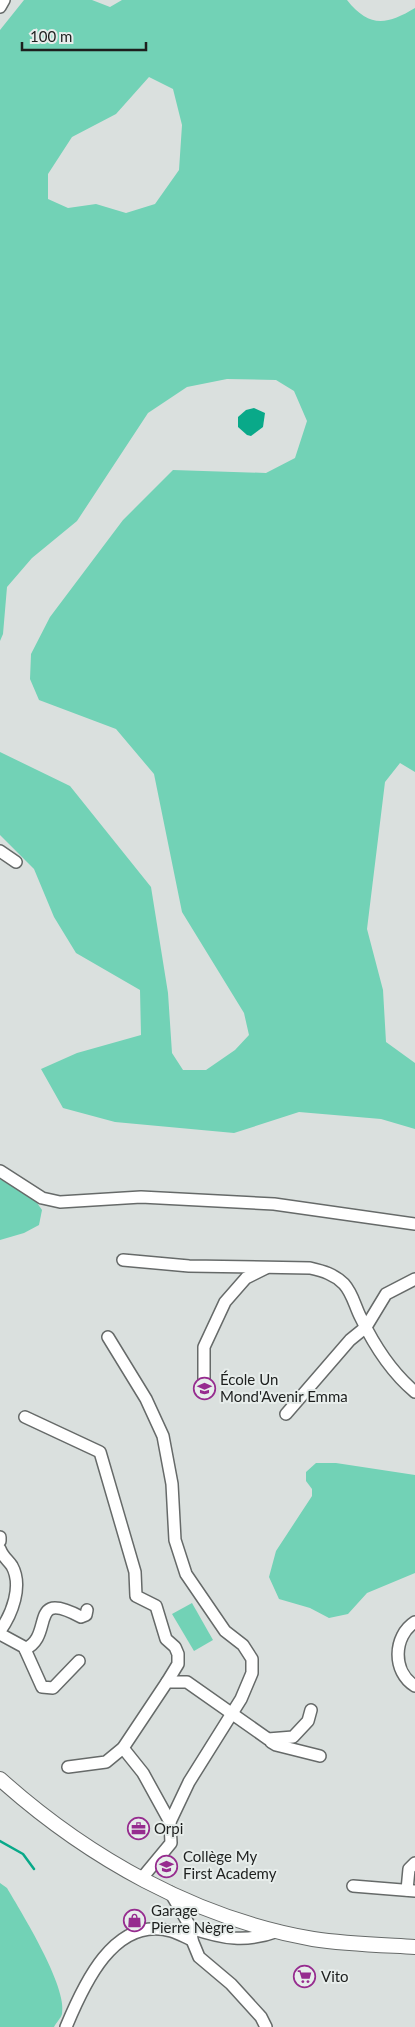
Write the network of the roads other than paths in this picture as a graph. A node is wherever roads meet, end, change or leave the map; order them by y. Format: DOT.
graph roads {
  1 [pos="4,0"];
  2 [pos="0,7"];
  3 [pos="0,851"];
  4 [pos="16,862"];
  5 [pos="0,1171"];
  6 [pos="415,1224"];
  7 [pos="123,1260"];
  8 [pos="268,1267"];
  9 [pos="415,1279"];
  10 [pos="366,1327"];
  11 [pos="108,1337"];
  12 [pos="204,1392"];
  13 [pos="415,1392"];
  14 [pos="286,1414"];
  15 [pos="24,1417"];
  16 [pos="0,1549"];
  17 [pos="87,1610"];
  18 [pos="415,1622"];
  19 [pos="0,1632"];
  20 [pos="26,1649"];
  21 [pos="79,1661"];
  22 [pos="167,1682"];
  23 [pos="415,1686"];
  24 [pos="311,1710"];
  25 [pos="231,1712"];
  26 [pos="268,1739"];
  27 [pos="123,1748"];
  28 [pos="320,1756"];
  29 [pos="68,1767"];
  30 [pos="0,1779"];
  31 [pos="170,1822"];
  32 [pos="415,1863"];
  33 [pos="142,1878"];
  34 [pos="353,1886"];
  35 [pos="411,1890"];
  36 [pos="170,1892"];
  37 [pos="191,1928"];
  38 [pos="278,1931"];
  39 [pos="192,1940"];
  40 [pos="415,1948"];
  41 [pos="66,2027"];
  42 [pos="266,2027"];
  1 -- 2 [label="street"];
  3 -- 4 [label="street"];
  5 -- 6 [label="street"];
  7 -- 8 [label="street"];
  8 -- 10 [label="street"];
  8 -- 12 [label="street"];
  9 -- 10 [label="street"];
  10 -- 13 [label="street"];
  10 -- 14 [label="street"];
  11 -- 25 [label="street"];
  15 -- 22 [label="street"];
  16 -- 19 [label="street"];
  17 -- 20 [label="street"];
  18 -- 23 [label="street"];
  19 -- 20 [label="street"];
  20 -- 21 [label="street"];
  22 -- 25 [label="street"];
  22 -- 27 [label="street"];
  24 -- 26 [label="street"];
  25 -- 26 [label="street"];
  25 -- 31 [label="street"];
  26 -- 28 [label="street"];
  27 -- 29 [label="street"];
  27 -- 31 [label="street"];
  30 -- 33 [label="main road"];
  31 -- 33 [label="street"];
  32 -- 35 [label="street"];
  33 -- 36 [label="main road"];
  34 -- 35 [label="street"];
  36 -- 37 [label="street"];
  36 -- 38 [label="main road"];
  37 -- 38 [label="street"];
  37 -- 39 [label="street"];
  38 -- 40 [label="main road"];
  39 -- 41 [label="street"];
  39 -- 42 [label="street"];
}
